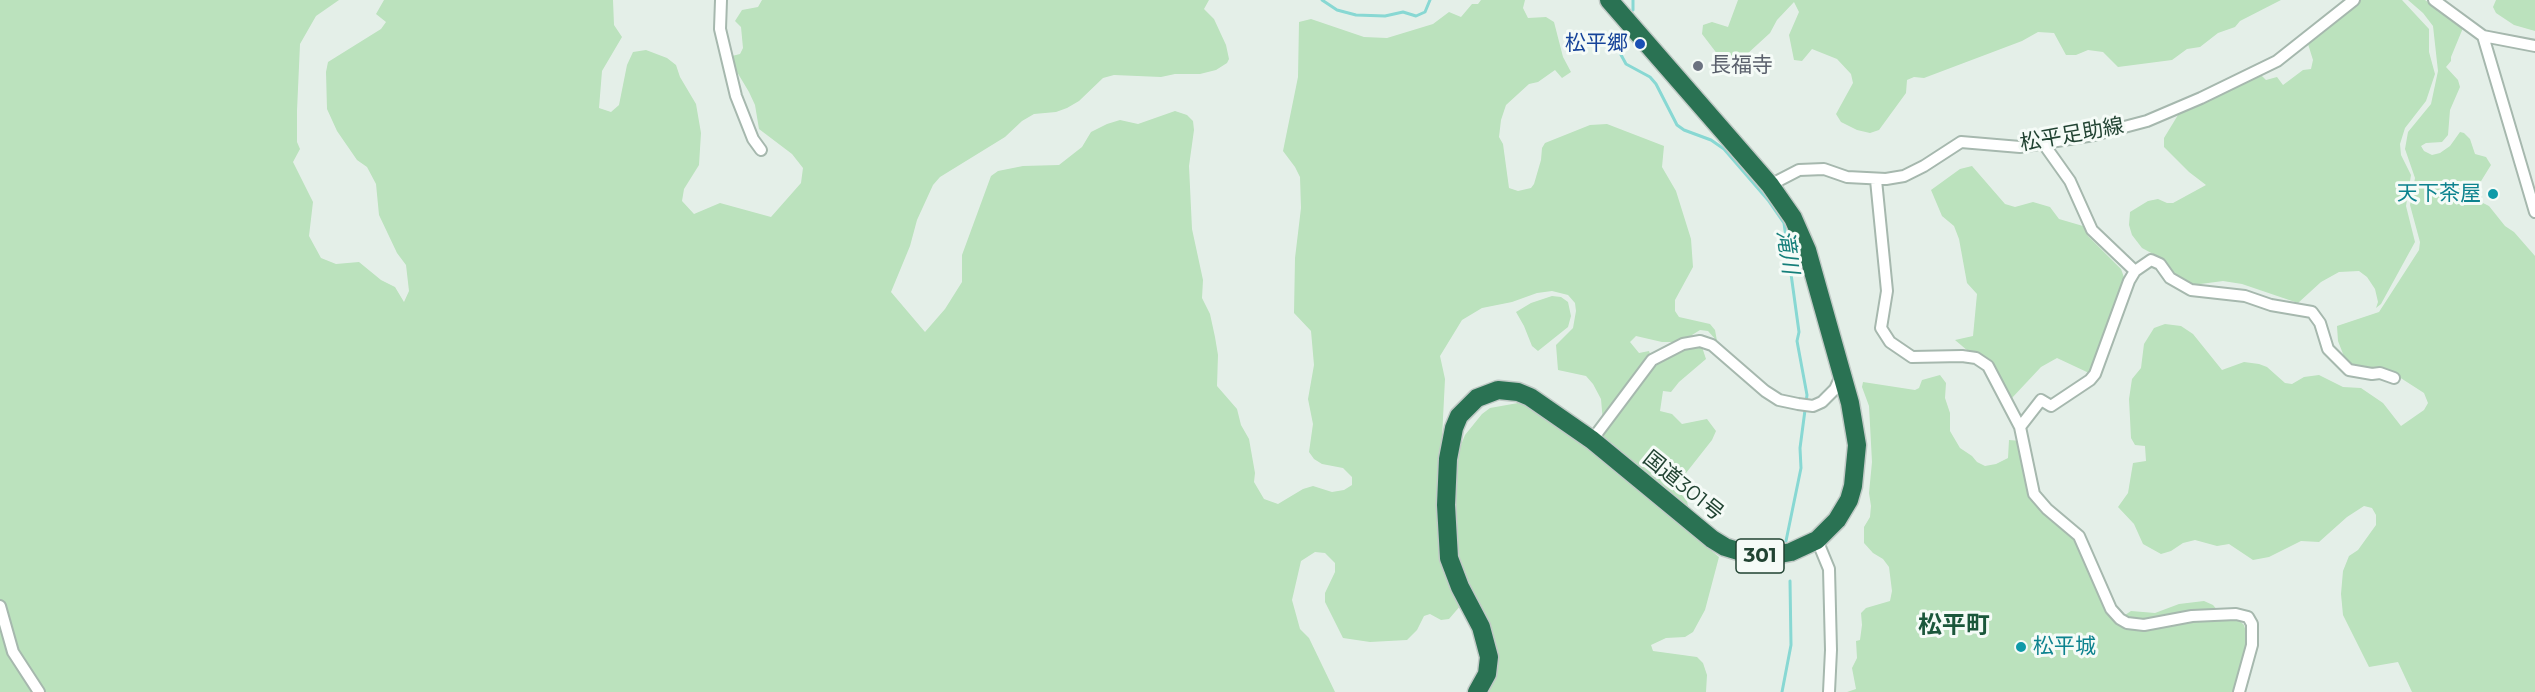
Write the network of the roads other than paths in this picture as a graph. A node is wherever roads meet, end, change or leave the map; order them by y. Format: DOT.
graph roads {
  1 [pos="721,0"];
  2 [pos="1609,0"];
  3 [pos="2354,0"];
  4 [pos="2434,0"];
  5 [pos="2482,36"];
  6 [pos="2535,46"];
  7 [pos="2043,143"];
  8 [pos="761,150"];
  9 [pos="1876,180"];
  10 [pos="1770,185"];
  11 [pos="2535,212"];
  12 [pos="2135,271"];
  13 [pos="1842,373"];
  14 [pos="2394,378"];
  15 [pos="2020,427"];
  16 [pos="1592,440"];
  17 [pos="1817,540"];
  18 [pos="0,606"];
  19 [pos="39,692"];
  20 [pos="1478,692"];
  21 [pos="1829,692"];
  22 [pos="2240,692"];
  1 -- 8 [label="street"];
  2 -- 10 [label="highway, 国道301号 / 301"];
  3 -- 7 [label="street, 松平足助線"];
  4 -- 5 [label="street"];
  5 -- 6 [label="street"];
  5 -- 11 [label="street"];
  7 -- 9 [label="street, 松平足助線"];
  7 -- 12 [label="street"];
  9 -- 10 [label="street, 松平足助線"];
  9 -- 15 [label="street"];
  10 -- 13 [label="highway, 国道301号 / 301"];
  12 -- 14 [label="street"];
  12 -- 15 [label="street"];
  13 -- 16 [label="street"];
  13 -- 17 [label="highway, 国道301号 / 301"];
  15 -- 22 [label="street"];
  16 -- 17 [label="highway, 国道301号 / 301"];
  16 -- 20 [label="highway, 国道301号 / 301"];
  17 -- 21 [label="street"];
  18 -- 19 [label="street"];
}
